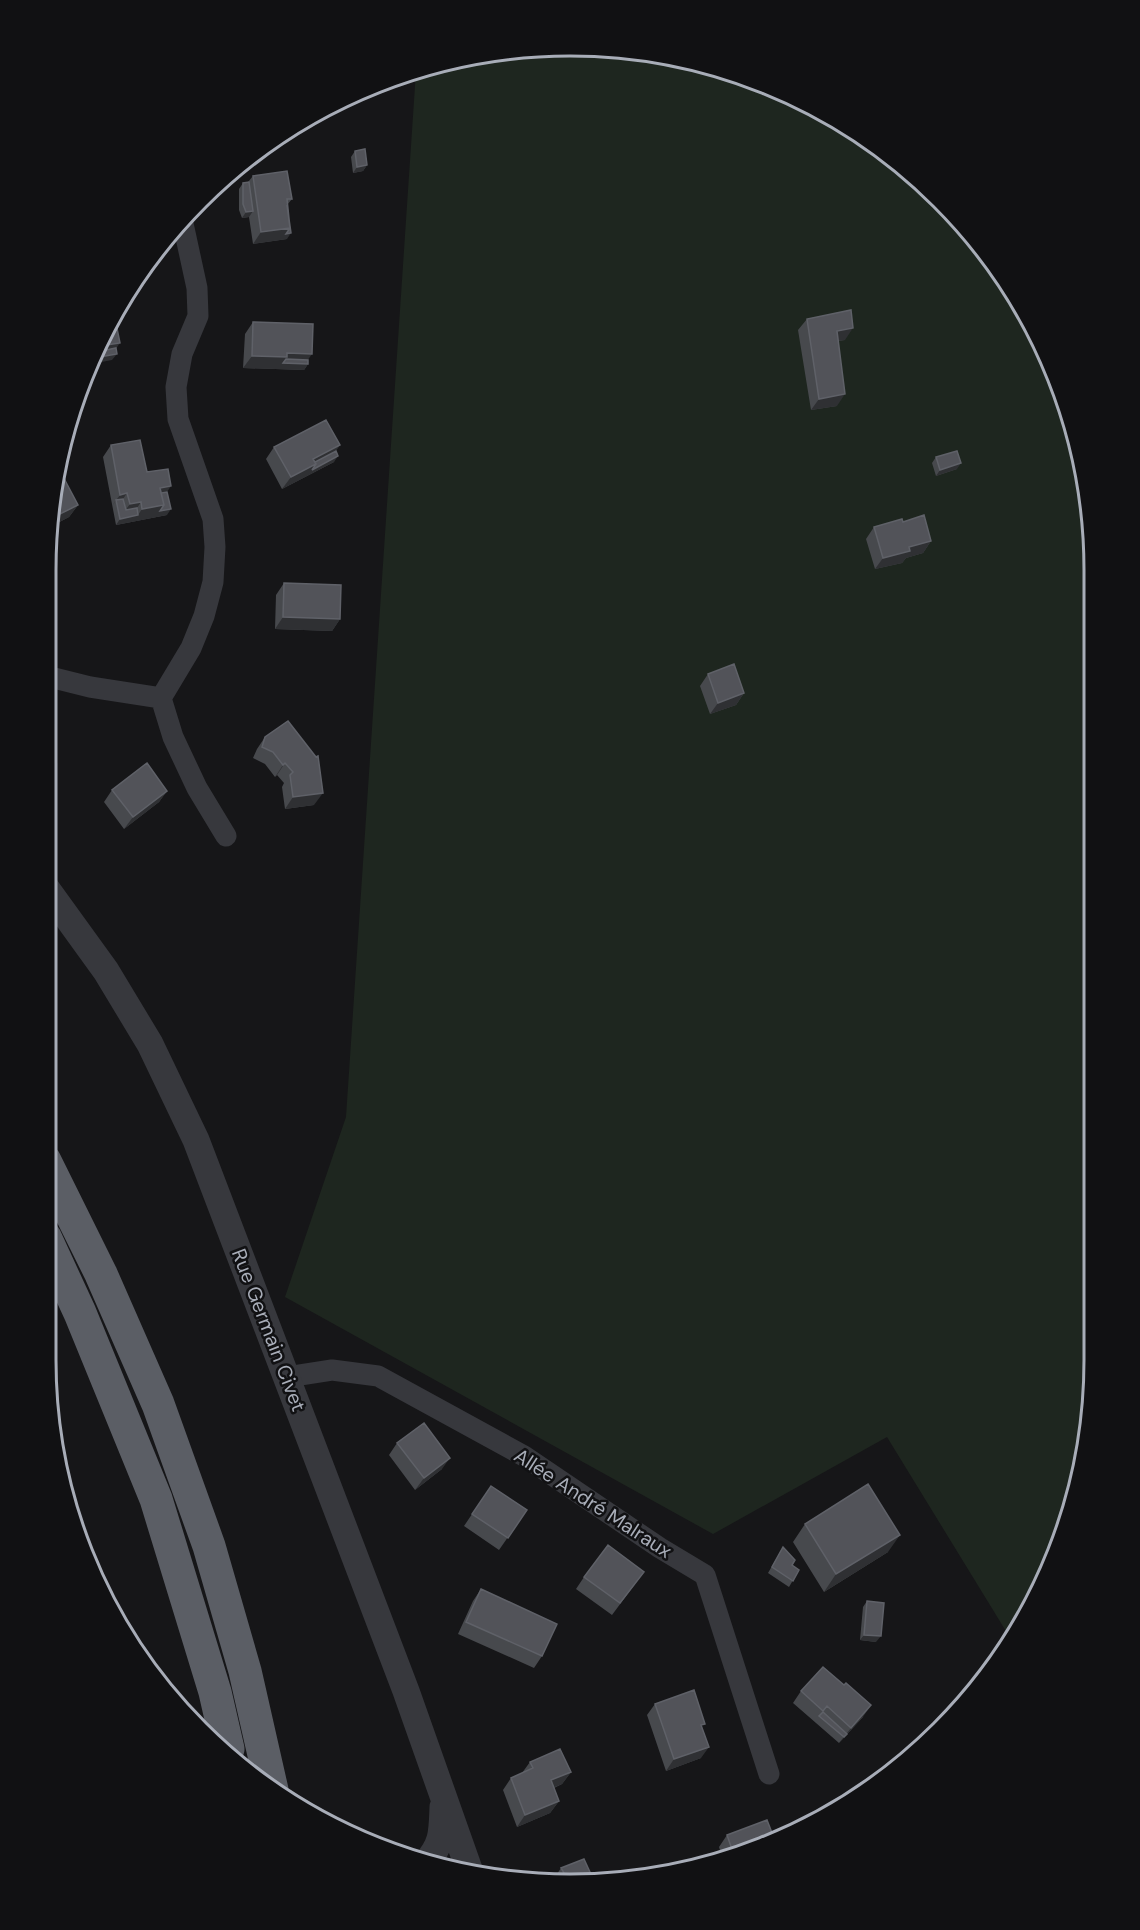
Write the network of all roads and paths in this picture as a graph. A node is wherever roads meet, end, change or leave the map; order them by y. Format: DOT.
graph roads {
  1 [pos="184,230"];
  2 [pos="56,678"];
  3 [pos="161,698"];
  4 [pos="226,836"];
  5 [pos="56,902"];
  6 [pos="56,1183"];
  7 [pos="56,1261"];
  8 [pos="288,1377"];
  9 [pos="227,1743"];
  10 [pos="769,1774"];
  11 [pos="269,1777"];
  12 [pos="443,1796"];
  13 [pos="433,1856"];
  14 [pos="467,1864"];
  1 -- 3 [label="street"];
  2 -- 3 [label="street"];
  3 -- 4 [label="street"];
  5 -- 8 [label="street, Rue Germain Civet"];
  6 -- 11 [label="highway"];
  7 -- 9 [label="highway"];
  8 -- 10 [label="street, Allée André Malraux"];
  8 -- 12 [label="street, Rue Germain Civet"];
  12 -- 13 [label="street"];
  12 -- 14 [label="street, Rue Germain Civet"];
}
